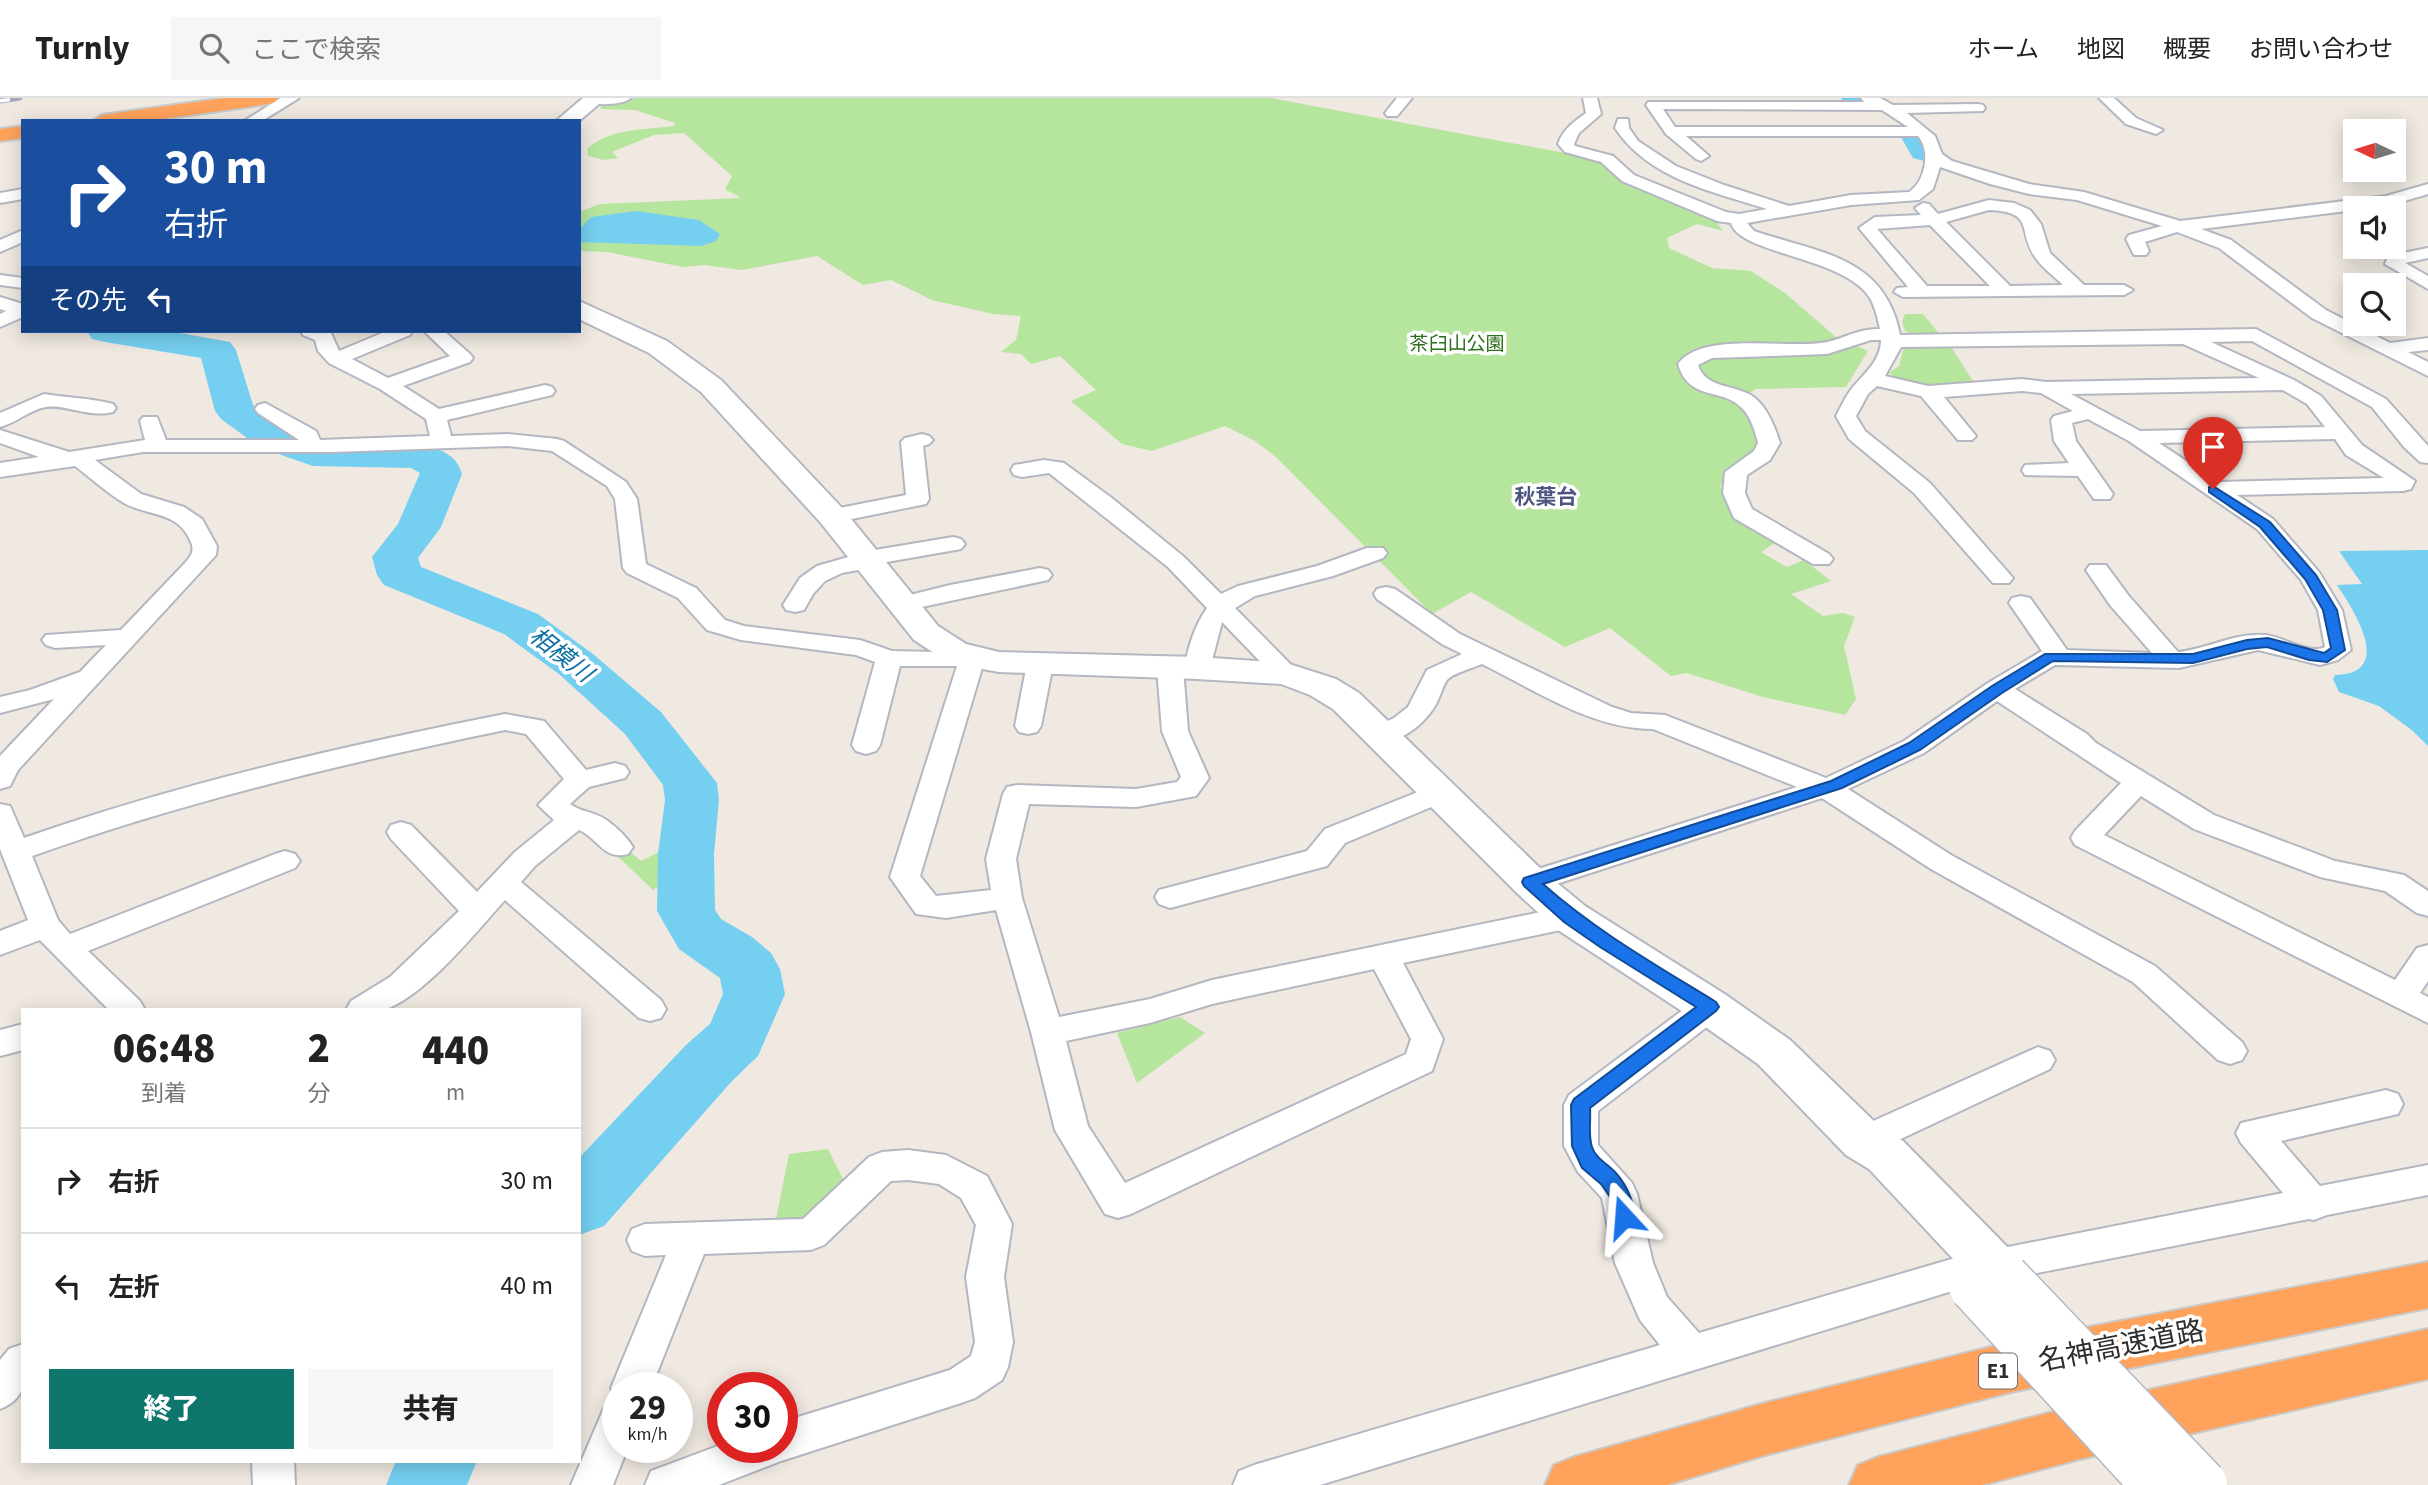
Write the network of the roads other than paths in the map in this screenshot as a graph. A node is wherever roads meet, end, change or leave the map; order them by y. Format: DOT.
graph roads {
  1 [pos="268,98"];
  2 [pos="292,98"];
  3 [pos="624,98"];
  4 [pos="1405,98"];
  5 [pos="1590,98"];
  6 [pos="1868,98"];
  7 [pos="2106,98"];
  8 [pos="595,99"];
  9 [pos="1751,102"];
  10 [pos="1890,107"];
  11 [pos="1978,108"];
  12 [pos="1392,113"];
  13 [pos="116,119"];
  14 [pos="255,119"];
  15 [pos="569,119"];
  16 [pos="1623,122"];
  17 [pos="2156,130"];
  18 [pos="1671,131"];
  19 [pos="21,132"];
  20 [pos="1921,132"];
  21 [pos="0,135"];
  22 [pos="1701,156"];
  23 [pos="1936,157"];
  24 [pos="1983,177"];
  25 [pos="2428,189"];
  26 [pos="1932,190"];
  27 [pos="21,194"];
  28 [pos="0,198"];
  29 [pos="1786,210"];
  30 [pos="1739,219"];
  31 [pos="1934,220"];
  32 [pos="21,226"];
  33 [pos="2176,227"];
  34 [pos="0,230"];
  35 [pos="21,236"];
  36 [pos="0,247"];
  37 [pos="2140,251"];
  38 [pos="2428,253"];
  39 [pos="0,280"];
  40 [pos="21,284"];
  41 [pos="2428,284"];
  42 [pos="2078,289"];
  43 [pos="2124,290"];
  44 [pos="2005,291"];
  45 [pos="1922,292"];
  46 [pos="1876,293"];
  47 [pos="0,303"];
  48 [pos="581,310"];
  49 [pos="0,321"];
  50 [pos="315,333"];
  51 [pos="398,333"];
  52 [pos="434,333"];
  53 [pos="1891,338"];
  54 [pos="2186,338"];
  55 [pos="2428,344"];
  56 [pos="2386,349"];
  57 [pos="336,359"];
  58 [pos="2428,370"];
  59 [pos="1873,379"];
  60 [pos="2287,384"];
  61 [pos="387,385"];
  62 [pos="2046,388"];
  63 [pos="545,391"];
  64 [pos="1928,392"];
  65 [pos="106,408"];
  66 [pos="265,410"];
  67 [pos="2089,413"];
  68 [pos="436,416"];
  69 [pos="0,421"];
  70 [pos="150,421"];
  71 [pos="2339,433"];
  72 [pos="0,436"];
  73 [pos="1965,436"];
  74 [pos="2136,437"];
  75 [pos="441,440"];
  76 [pos="922,440"];
  77 [pos="157,446"];
  78 [pos="308,446"];
  79 [pos="2428,457"];
  80 [pos="68,458"];
  81 [pos="2083,468"];
  82 [pos="0,470"];
  83 [pos="1022,470"];
  84 [pos="2033,470"];
  85 [pos="2213,489"];
  86 [pos="2102,494"];
  87 [pos="832,516"];
  88 [pos="953,544"];
  89 [pos="1375,554"];
  90 [pos="1821,559"];
  91 [pos="870,560"];
  92 [pos="2098,570"];
  93 [pos="1040,575"];
  94 [pos="2001,578"];
  95 [pos="1386,594"];
  96 [pos="2021,603"];
  97 [pos="903,604"];
  98 [pos="795,605"];
  99 [pos="1220,606"];
  100 [pos="128,637"];
  101 [pos="55,640"];
  102 [pos="1483,654"];
  103 [pos="2059,657"];
  104 [pos="889,658"];
  105 [pos="972,658"];
  106 [pos="2170,660"];
  107 [pos="1040,664"];
  108 [pos="1183,668"];
  109 [pos="1286,674"];
  110 [pos="91,676"];
  111 [pos="1997,689"];
  112 [pos="0,705"];
  113 [pos="1028,726"];
  114 [pos="1381,735"];
  115 [pos="866,745"];
  116 [pos="2,772"];
  117 [pos="615,772"];
  118 [pos="580,780"];
  119 [pos="2138,782"];
  120 [pos="1824,787"];
  121 [pos="1438,793"];
  122 [pos="0,813"];
  123 [pos="573,820"];
  124 [pos="401,832"];
  125 [pos="618,847"];
  126 [pos="17,851"];
  127 [pos="285,861"];
  128 [pos="1530,882"];
  129 [pos="504,883"];
  130 [pos="1170,897"];
  131 [pos="1007,898"];
  132 [pos="2428,905"];
  133 [pos="477,911"];
  134 [pos="1570,917"];
  135 [pos="46,925"];
  136 [pos="0,944"];
  137 [pos="65,948"];
  138 [pos="1383,956"];
  139 [pos="2428,956"];
  140 [pos="2400,997"];
  141 [pos="1710,1007"];
  142 [pos="123,1008"];
  143 [pos="365,1008"];
  144 [pos="650,1009"];
  145 [pos="2428,1011"];
  146 [pos="1047,1032"];
  147 [pos="21,1038"];
  148 [pos="0,1043"];
  149 [pos="2230,1051"];
  150 [pos="2038,1060"];
  151 [pos="2386,1104"];
  152 [pos="1863,1141"];
  153 [pos="2428,1180"];
  154 [pos="2314,1205"];
  155 [pos="645,1240"];
  156 [pos="691,1240"];
  157 [pos="1982,1275"];
  158 [pos="2428,1285"];
  159 [pos="1691,1353"];
  160 [pos="2428,1354"];
  161 [pos="21,1364"];
  162 [pos="637,1372"];
  163 [pos="0,1390"];
  164 [pos="798,1436"];
  165 [pos="602,1461"];
  166 [pos="273,1463"];
  167 [pos="724,1463"];
  168 [pos="274,1485"];
  169 [pos="592,1485"];
  170 [pos="666,1485"];
  171 [pos="1254,1485"];
  172 [pos="1574,1485"];
  173 [pos="1878,1485"];
  174 [pos="2157,1485"];
  175 [pos="2202,1485"];
  1 -- 13 [label="highway"];
  2 -- 14 [label="street"];
  3 -- 8 [label="street"];
  4 -- 12 [label="street"];
  5 -- 30 [label="street"];
  6 -- 10 [label="street"];
  7 -- 17 [label="street"];
  8 -- 15 [label="street"];
  9 -- 10 [label="street"];
  9 -- 18 [label="street"];
  10 -- 11 [label="street"];
  10 -- 20 [label="street"];
  16 -- 29 [label="street"];
  18 -- 20 [label="street"];
  18 -- 22 [label="street"];
  19 -- 21 [label="highway"];
  20 -- 23 [label="street"];
  23 -- 24 [label="street"];
  23 -- 26 [label="street"];
  24 -- 26 [label="street"];
  24 -- 33 [label="street"];
  25 -- 33 [label="street"];
  26 -- 29 [label="street"];
  26 -- 31 [label="street"];
  27 -- 28 [label="street"];
  29 -- 30 [label="street"];
  30 -- 46 [label="street"];
  31 -- 42 [label="street"];
  31 -- 44 [label="street"];
  31 -- 45 [label="street"];
  32 -- 34 [label="street"];
  33 -- 37 [label="street"];
  33 -- 56 [label="street"];
  35 -- 36 [label="street"];
  38 -- 41 [label="street"];
  39 -- 40 [label="street"];
  42 -- 43 [label="street"];
  42 -- 44 [label="street"];
  44 -- 45 [label="street"];
  45 -- 46 [label="street"];
  46 -- 53 [label="street"];
  47 -- 49 [label="street"];
  48 -- 87 [label="street"];
  50 -- 57 [label="street"];
  51 -- 57 [label="street"];
  52 -- 61 [label="street"];
  53 -- 54 [label="street"];
  53 -- 59 [label="street"];
  53 -- 90 [label="street"];
  54 -- 60 [label="street"];
  54 -- 79 [label="street"];
  55 -- 56 [label="street"];
  56 -- 58 [label="street"];
  57 -- 61 [label="street"];
  59 -- 64 [label="street"];
  59 -- 94 [label="street"];
  60 -- 62 [label="street"];
  60 -- 71 [label="street"];
  61 -- 68 [label="street"];
  62 -- 64 [label="street"];
  62 -- 67 [label="street"];
  63 -- 68 [label="street"];
  64 -- 73 [label="street"];
  65 -- 69 [label="street"];
  66 -- 78 [label="street"];
  67 -- 74 [label="street"];
  67 -- 81 [label="street"];
  68 -- 75 [label="street"];
  70 -- 77 [label="street"];
  71 -- 74 [label="street"];
  71 -- 85 [label="street"];
  72 -- 80 [label="street"];
  74 -- 85 [label="street"];
  75 -- 78 [label="street"];
  75 -- 104 [label="street"];
  76 -- 87 [label="street"];
  77 -- 78 [label="street"];
  77 -- 80 [label="street"];
  80 -- 82 [label="street"];
  80 -- 100 [label="street"];
  81 -- 84 [label="street"];
  81 -- 86 [label="street"];
  83 -- 99 [label="street"];
  85 -- 106 [label="street"];
  87 -- 91 [label="street"];
  88 -- 91 [label="street"];
  89 -- 99 [label="street"];
  91 -- 97 [label="street"];
  91 -- 98 [label="street"];
  92 -- 106 [label="street"];
  93 -- 97 [label="street"];
  95 -- 102 [label="street"];
  96 -- 103 [label="street"];
  97 -- 105 [label="street"];
  99 -- 108 [label="street"];
  99 -- 109 [label="street"];
  100 -- 101 [label="street"];
  100 -- 110 [label="street"];
  102 -- 114 [label="street"];
  102 -- 120 [label="street"];
  103 -- 106 [label="street"];
  103 -- 111 [label="street"];
  104 -- 105 [label="street"];
  104 -- 115 [label="street"];
  105 -- 107 [label="street"];
  105 -- 131 [label="street"];
  107 -- 108 [label="street"];
  107 -- 113 [label="street"];
  108 -- 109 [label="street"];
  108 -- 131 [label="street"];
  109 -- 114 [label="street"];
  110 -- 112 [label="street"];
  110 -- 116 [label="street"];
  111 -- 119 [label="street"];
  111 -- 120 [label="street"];
  114 -- 121 [label="street"];
  117 -- 118 [label="street"];
  118 -- 123 [label="street"];
  118 -- 126 [label="street"];
  119 -- 132 [label="street"];
  119 -- 140 [label="street"];
  120 -- 128 [label="street"];
  120 -- 149 [label="street"];
  121 -- 128 [label="street"];
  121 -- 130 [label="street"];
  122 -- 126 [label="street"];
  123 -- 125 [label="street"];
  123 -- 129 [label="street"];
  124 -- 133 [label="street"];
  126 -- 135 [label="street"];
  127 -- 137 [label="street"];
  128 -- 134 [label="street"];
  129 -- 133 [label="street"];
  129 -- 144 [label="street"];
  131 -- 146 [label="street"];
  133 -- 143 [label="street"];
  134 -- 138 [label="street"];
  134 -- 141 [label="street"];
  135 -- 136 [label="street"];
  135 -- 137 [label="street"];
  137 -- 142 [label="street"];
  138 -- 146 [label="street"];
  138 -- 146 [label="street"];
  139 -- 140 [label="street"];
  140 -- 145 [label="street"];
  141 -- 152 [label="street"];
  141 -- 159 [label="street"];
  147 -- 148 [label="street"];
  150 -- 152 [label="street"];
  151 -- 154 [label="street"];
  152 -- 157 [label="street"];
  153 -- 154 [label="street"];
  154 -- 157 [label="street"];
  155 -- 156 [label="street"];
  156 -- 162 [label="street"];
  156 -- 164 [label="street"];
  157 -- 159 [label="street"];
  157 -- 174 [label="street, bridge"];
  157 -- 175 [label="street, bridge"];
  158 -- 172 [label="highway, 名神高速道路 / E1"];
  159 -- 171 [label="street"];
  160 -- 173 [label="highway"];
  161 -- 163 [label="street"];
  165 -- 169 [label="street"];
  166 -- 168 [label="street"];
  167 -- 170 [label="street"];
}
